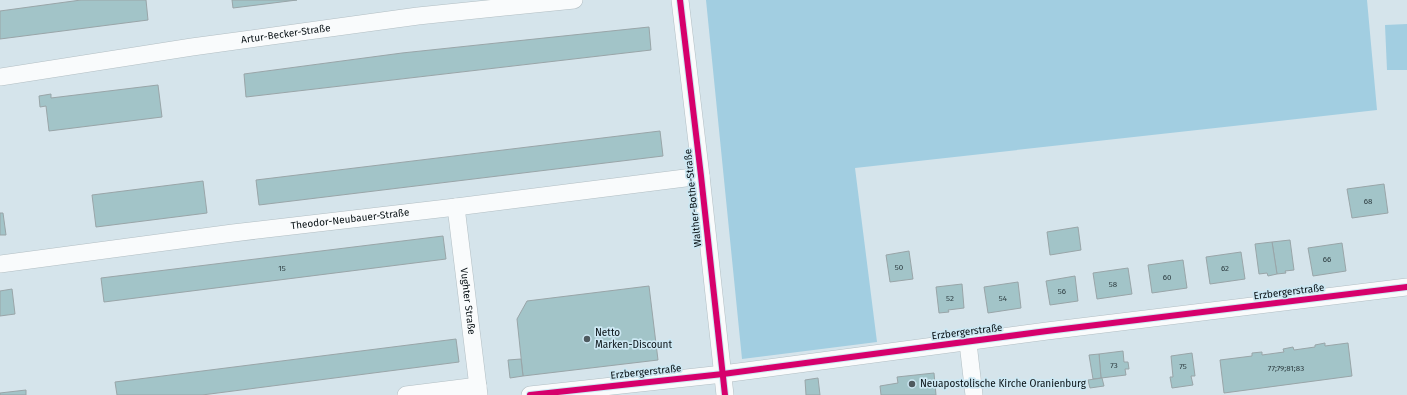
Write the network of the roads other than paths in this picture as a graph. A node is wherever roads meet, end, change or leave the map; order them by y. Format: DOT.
graph roads {
  1 [pos="574,0"];
  2 [pos="680,0"];
  3 [pos="0,77"];
  4 [pos="701,176"];
  5 [pos="456,208"];
  6 [pos="0,264"];
  7 [pos="1407,287"];
  8 [pos="968,343"];
  9 [pos="723,374"];
  10 [pos="479,391"];
  11 [pos="406,395"];
  12 [pos="530,395"];
  13 [pos="725,395"];
  14 [pos="974,395"];
  1 -- 3 [label="street, Artur-Becker-Straße"];
  2 -- 4 [label="street, Walther-Bothe-Straße"];
  4 -- 5 [label="street, Theodor-Neubauer-Straße"];
  4 -- 9 [label="street, Walther-Bothe-Straße"];
  5 -- 6 [label="street, Theodor-Neubauer-Straße"];
  5 -- 10 [label="street, Vughter Straße"];
  7 -- 8 [label="street, Erzbergerstraße"];
  8 -- 9 [label="street, Erzbergerstraße"];
  8 -- 14 [label="street, Erzbergerstraße"];
  9 -- 12 [label="street, Erzbergerstraße"];
  9 -- 13 [label="street, Walther-Bothe-Straße"];
  10 -- 11 [label="street"];
}
